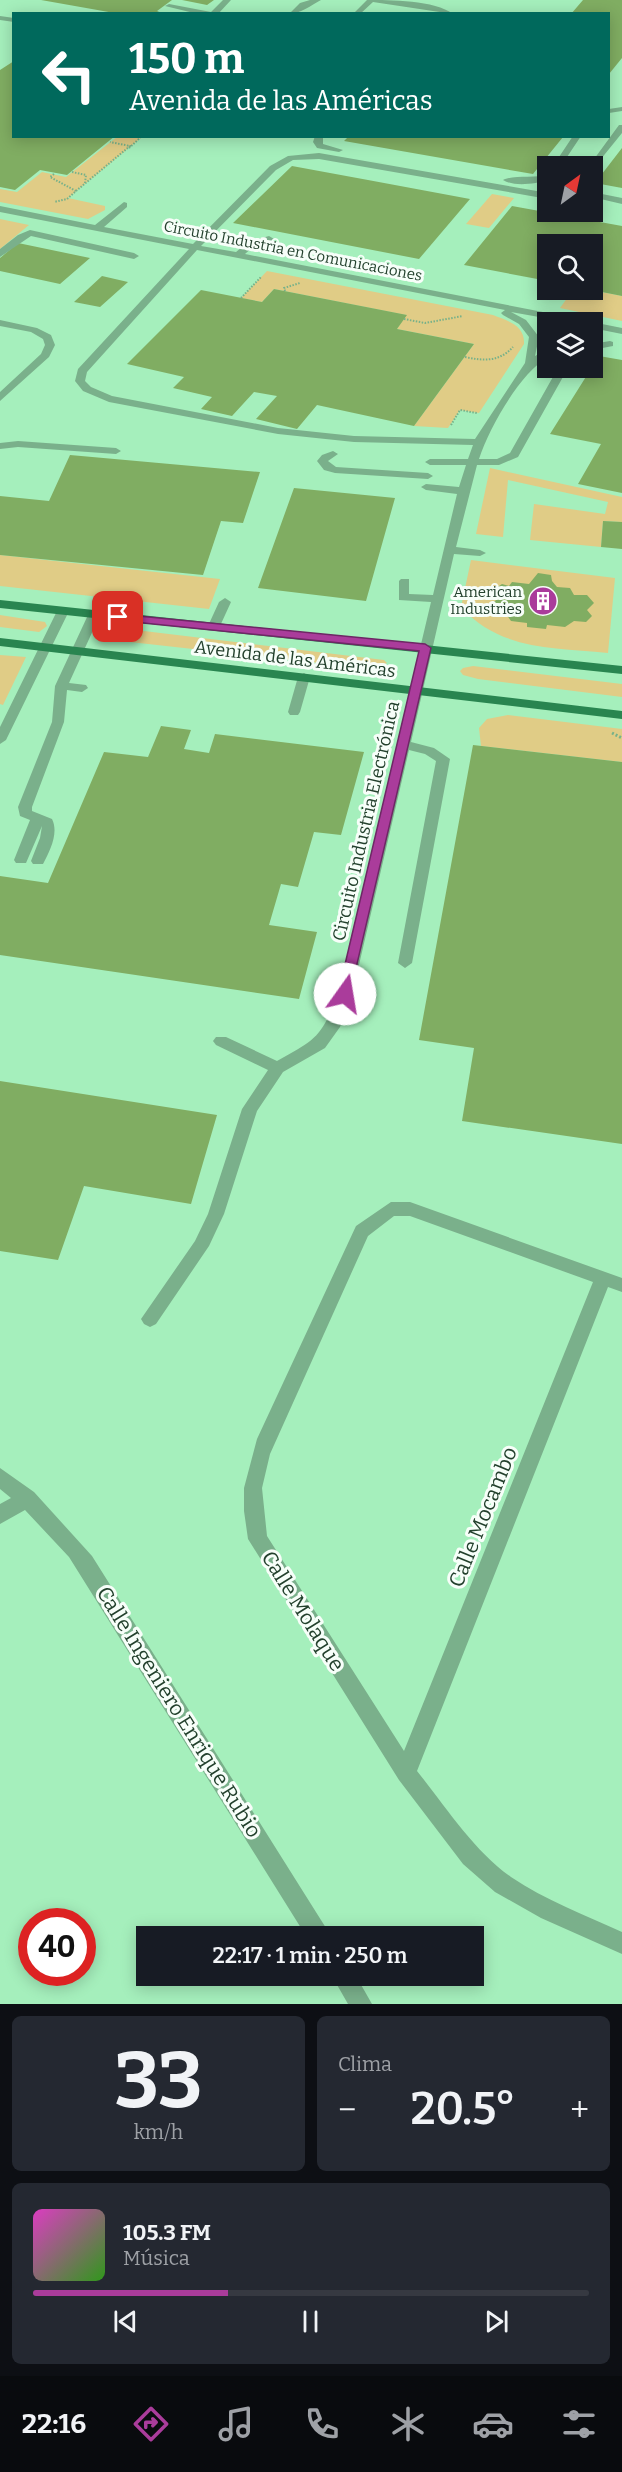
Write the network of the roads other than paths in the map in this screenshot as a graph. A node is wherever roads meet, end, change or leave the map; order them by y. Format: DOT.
graph roads {
  1 [pos="227,0"];
  2 [pos="317,0"];
  3 [pos="373,0"];
  4 [pos="178,12"];
  5 [pos="204,12"];
  6 [pos="214,12"];
  7 [pos="294,12"];
  8 [pos="357,12"];
  9 [pos="447,12"];
  10 [pos="622,127"];
  11 [pos="318,138"];
  12 [pos="576,138"];
  13 [pos="564,156"];
  14 [pos="601,156"];
  15 [pos="537,181"];
  16 [pos="537,194"];
  17 [pos="603,197"];
  18 [pos="622,201"];
  19 [pos="123,205"];
  20 [pos="603,206"];
  21 [pos="0,209"];
  22 [pos="622,209"];
  23 [pos="97,228"];
  24 [pos="269,240"];
  25 [pos="195,247"];
  26 [pos="0,254"];
  27 [pos="238,255"];
  28 [pos="135,256"];
  29 [pos="481,303"];
  30 [pos="537,314"];
  31 [pos="0,323"];
  32 [pos="603,332"];
  33 [pos="622,333"];
  34 [pos="603,338"];
  35 [pos="603,345"];
  36 [pos="537,359"];
  37 [pos="530,363"];
  38 [pos="557,378"];
  39 [pos="0,399"];
  40 [pos="479,442"];
  41 [pos="0,446"];
  42 [pos="116,451"];
  43 [pos="333,454"];
  44 [pos="430,462"];
  45 [pos="472,463"];
  46 [pos="463,491"];
  47 [pos="448,550"];
  48 [pos="480,553"];
  49 [pos="405,581"];
  50 [pos="438,599"];
  51 [pos="225,602"];
  52 [pos="0,604"];
  53 [pos="63,611"];
  54 [pos="94,615"];
  55 [pos="214,626"];
  56 [pos="0,642"];
  57 [pos="46,647"];
  58 [pos="425,648"];
  59 [pos="77,651"];
  60 [pos="622,670"];
  61 [pos="304,677"];
  62 [pos="61,686"];
  63 [pos="82,688"];
  64 [pos="417,691"];
  65 [pos="294,712"];
  66 [pos="622,715"];
  67 [pos="0,740"];
  68 [pos="404,745"];
  69 [pos="38,818"];
  70 [pos="21,860"];
  71 [pos="38,861"];
  72 [pos="405,963"];
  73 [pos="221,1041"];
  74 [pos="278,1068"];
  75 [pos="603,1278"];
  76 [pos="622,1285"];
  77 [pos="150,1319"];
  78 [pos="0,1477"];
  79 [pos="27,1498"];
  80 [pos="0,1515"];
  81 [pos="406,1773"];
  82 [pos="312,1926"];
  83 [pos="622,1943"];
  84 [pos="349,1986"];
  85 [pos="361,2004"];
  1 -- 6 [label="street"];
  2 -- 7 [label="street"];
  3 -- 8 [label="street"];
  3 -- 9 [label="street"];
  4 -- 5 [label="street"];
  10 -- 14 [label="street"];
  11 -- 15 [label="street"];
  12 -- 13 [label="street"];
  16 -- 25 [label="street"];
  17 -- 18 [label="street"];
  19 -- 23 [label="street"];
  20 -- 22 [label="street"];
  21 -- 23 [label="street, Circuito Industria en Comunicaciones"];
  23 -- 25 [label="street, Circuito Industria en Comunicaciones"];
  24 -- 27 [label="street"];
  25 -- 27 [label="street, Circuito Industria en Comunicaciones"];
  25 -- 40 [label="street"];
  26 -- 28 [label="street"];
  27 -- 29 [label="street, Circuito Industria en Comunicaciones"];
  29 -- 30 [label="street, Circuito Industria en Comunicaciones"];
  29 -- 37 [label="street, Circuito Industria Electrónica"];
  31 -- 39 [label="street"];
  32 -- 33 [label="street"];
  34 -- 35 [label="street"];
  36 -- 37 [label="street, Circuito Industria Electrónica"];
  37 -- 40 [label="street, Circuito Industria Electrónica"];
  38 -- 45 [label="street"];
  40 -- 45 [label="street, Circuito Industria Electrónica"];
  41 -- 42 [label="street"];
  43 -- 46 [label="street"];
  44 -- 45 [label="street"];
  45 -- 46 [label="street, Circuito Industria Electrónica"];
  46 -- 47 [label="street, Circuito Industria Electrónica"];
  47 -- 48 [label="street"];
  47 -- 50 [label="street, Circuito Industria Electrónica"];
  49 -- 50 [label="street"];
  50 -- 58 [label="street, Circuito Industria Electrónica"];
  51 -- 55 [label="street"];
  52 -- 53 [label="main road, Avenida de las Américas"];
  53 -- 54 [label="main road, Avenida de las Américas"];
  53 -- 57 [label="street"];
  54 -- 55 [label="main road, Avenida de las Américas"];
  54 -- 59 [label="street"];
  55 -- 58 [label="main road, Avenida de las Américas"];
  56 -- 57 [label="main road, Avenida de las Américas"];
  57 -- 59 [label="main road, Avenida de las Américas"];
  57 -- 67 [label="street"];
  58 -- 60 [label="main road, Avenida de las Américas"];
  58 -- 64 [label="street, Circuito Industria Electrónica"];
  59 -- 61 [label="main road, Avenida de las Américas"];
  59 -- 62 [label="street"];
  61 -- 64 [label="main road, Avenida de las Américas"];
  61 -- 65 [label="street"];
  62 -- 63 [label="street"];
  62 -- 69 [label="street"];
  64 -- 66 [label="main road, Avenida de las Américas"];
  64 -- 68 [label="street, Circuito Industria Electrónica"];
  68 -- 72 [label="street"];
  68 -- 74 [label="street, Circuito Industria Electrónica"];
  69 -- 70 [label="street"];
  69 -- 71 [label="street"];
  73 -- 74 [label="street"];
  74 -- 77 [label="street, Circuito Industria Electrónica"];
  75 -- 76 [label="street"];
  75 -- 81 [label="street, Calle Mocambo"];
  75 -- 81 [label="street, Calle Molaque"];
  78 -- 79 [label="street, Calle Ingeniero Enrique Rubio"];
  79 -- 80 [label="street"];
  79 -- 82 [label="street, Calle Ingeniero Enrique Rubio"];
  81 -- 83 [label="street, Calle Molaque"];
  84 -- 85 [label="street"];
}
